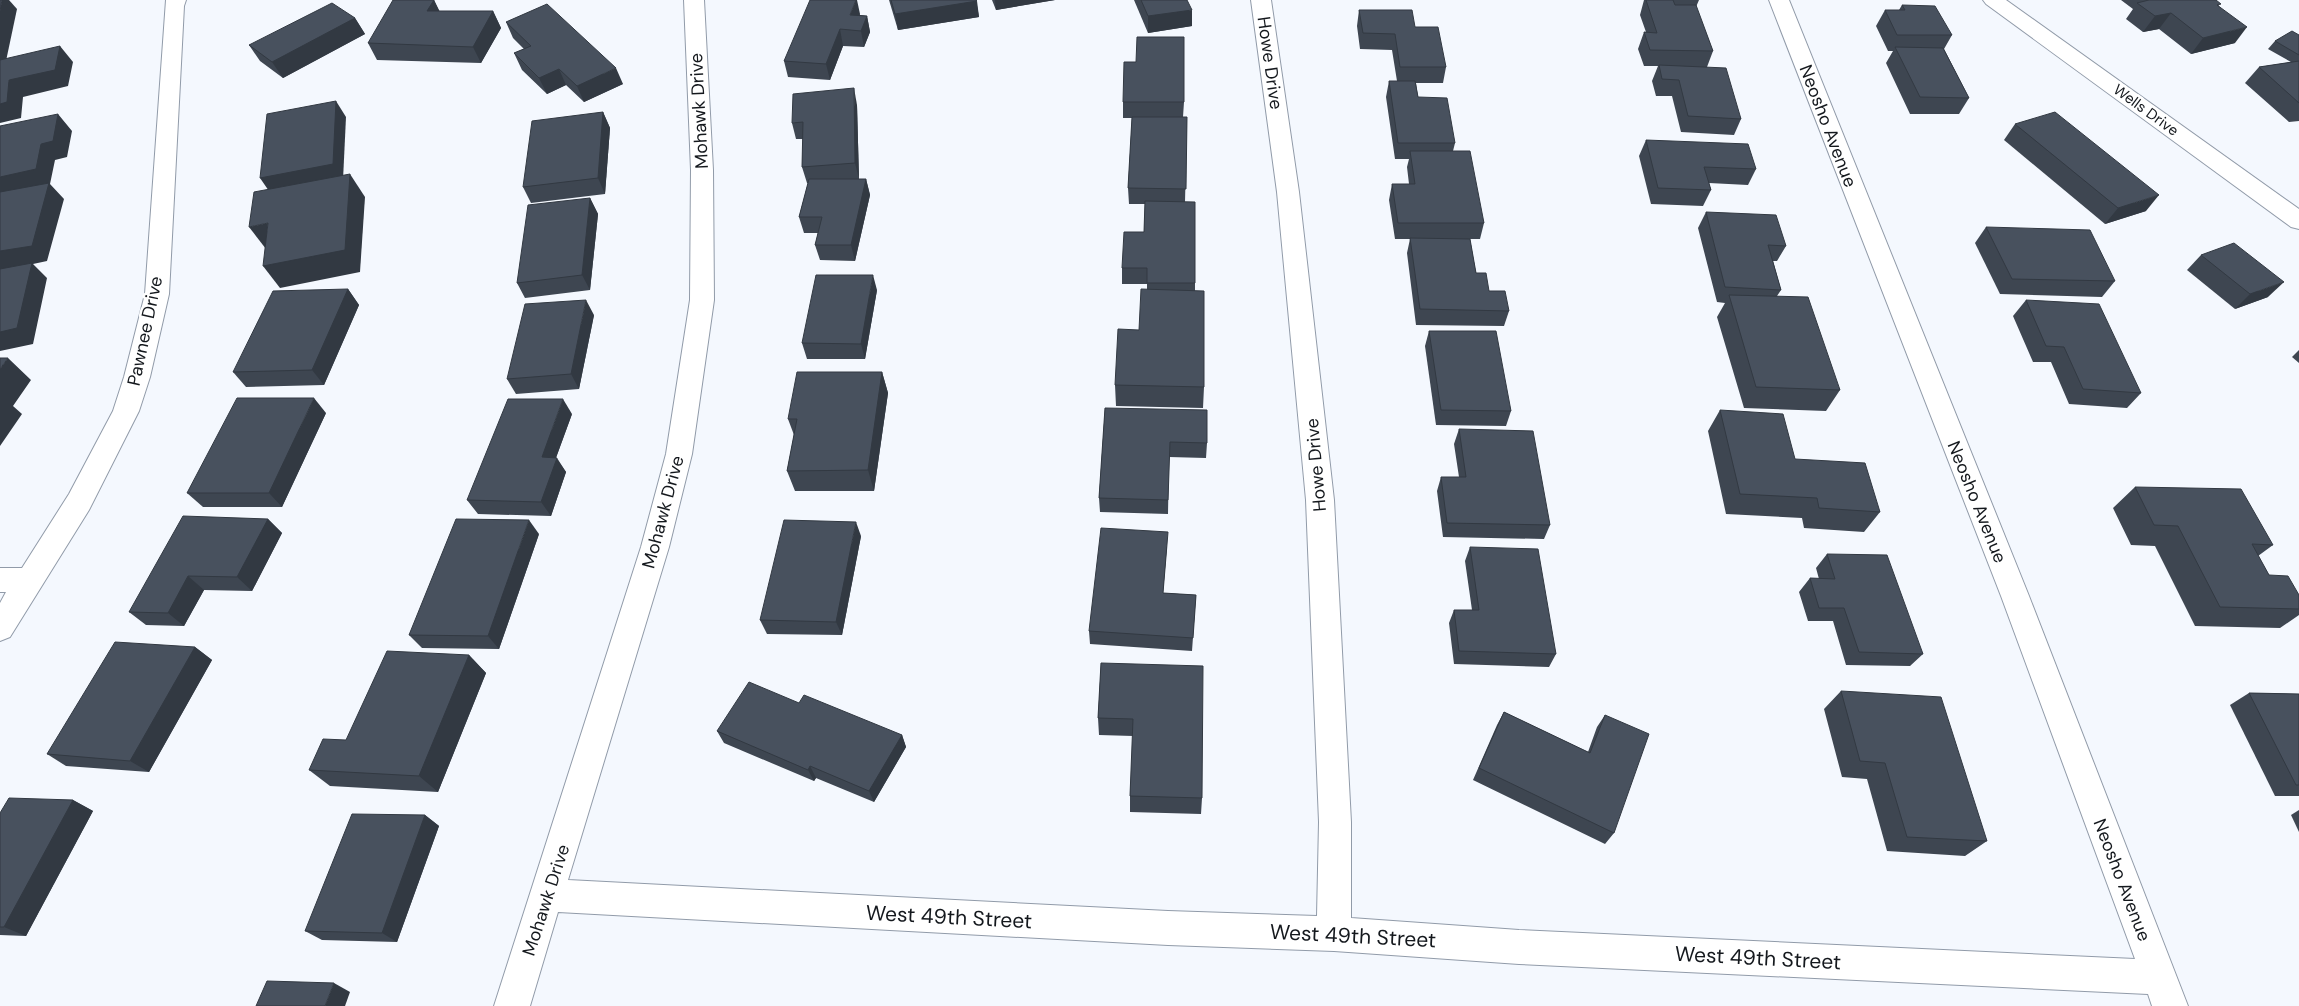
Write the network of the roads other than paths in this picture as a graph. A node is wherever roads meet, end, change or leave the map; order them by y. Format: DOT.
graph roads {
  1 [pos="176,0"];
  2 [pos="694,0"];
  3 [pos="1261,0"];
  4 [pos="1779,0"];
  5 [pos="1993,0"];
  6 [pos="2299,221"];
  7 [pos="0,580"];
  8 [pos="30,581"];
  9 [pos="0,628"];
  10 [pos="548,896"];
  11 [pos="1334,934"];
  12 [pos="2165,992"];
  13 [pos="512,1006"];
  1 -- 8 [label="street, Pawnee Drive"];
  2 -- 10 [label="street, Mohawk Drive"];
  3 -- 11 [label="street, Howe Drive"];
  4 -- 12 [label="street, Neosho Avenue"];
  5 -- 6 [label="street, Wells Drive"];
  7 -- 8 [label="street"];
  8 -- 9 [label="street, Pawnee Drive"];
  10 -- 11 [label="street, West 49th Street"];
  10 -- 13 [label="street, Mohawk Drive"];
  11 -- 12 [label="street, West 49th Street"];
}
